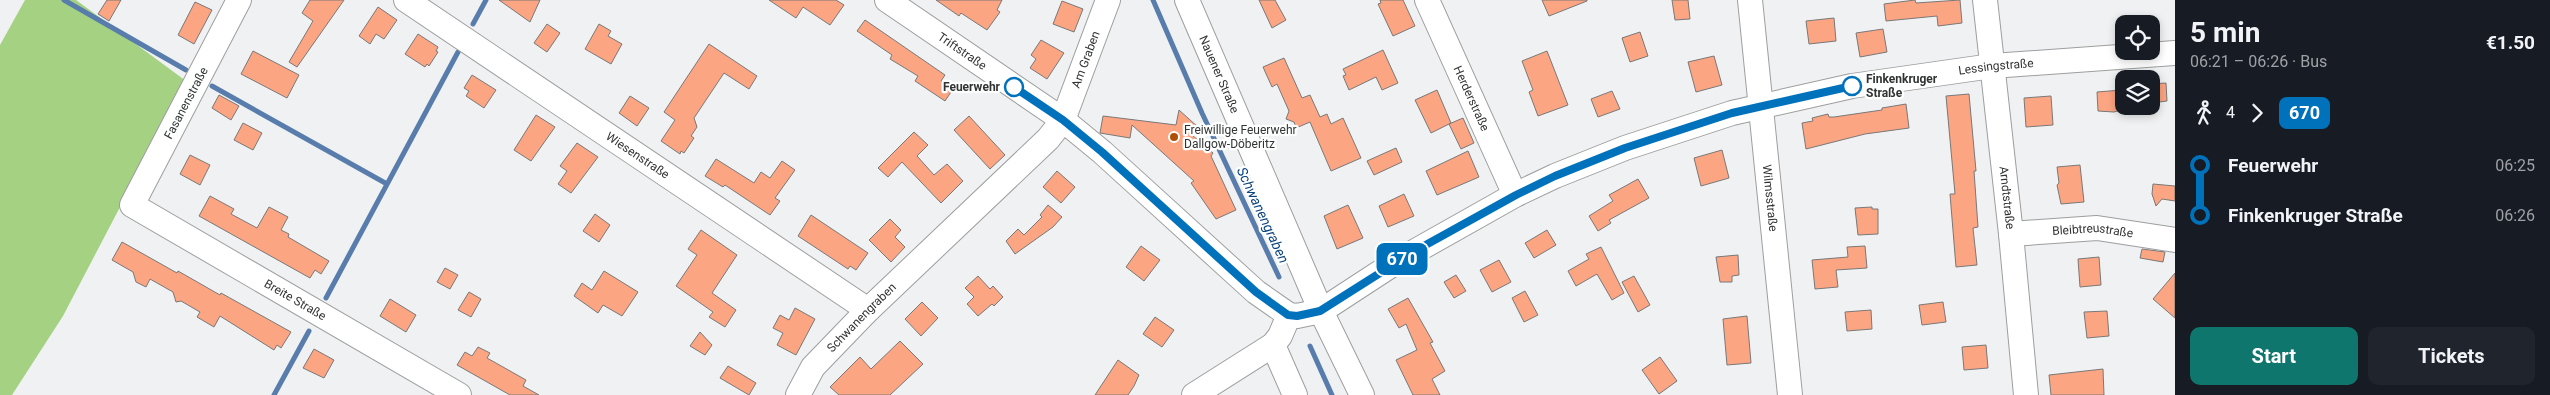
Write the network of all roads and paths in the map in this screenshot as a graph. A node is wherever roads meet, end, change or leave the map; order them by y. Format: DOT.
graph roads {
  1 [pos="239,0"];
  2 [pos="406,0"];
  3 [pos="887,0"];
  4 [pos="1108,0"];
  5 [pos="1187,0"];
  6 [pos="1427,0"];
  7 [pos="1750,0"];
  8 [pos="1985,0"];
  9 [pos="2175,53"];
  10 [pos="1992,66"];
  11 [pos="1760,105"];
  12 [pos="1063,120"];
  13 [pos="1516,195"];
  14 [pos="132,205"];
  15 [pos="2011,234"];
  16 [pos="2175,240"];
  17 [pos="868,310"];
  18 [pos="1320,311"];
  19 [pos="1288,315"];
  20 [pos="1273,345"];
  21 [pos="459,395"];
  22 [pos="798,395"];
  23 [pos="1194,395"];
  24 [pos="1295,395"];
  25 [pos="1362,395"];
  26 [pos="1790,395"];
  27 [pos="2026,395"];
  1 -- 14 [label="street, Fasanenstraße"];
  2 -- 17 [label="street, Wiesenstraße"];
  3 -- 12 [label="street, Triftstraße"];
  4 -- 12 [label="street, Am Graben"];
  5 -- 18 [label="street, Nauener Straße"];
  6 -- 13 [label="street, Herderstraße"];
  7 -- 11 [label="street, Wilmsstraße"];
  8 -- 10 [label="street, Arndtstraße"];
  9 -- 10 [label="street, Lessingstraße"];
  10 -- 11 [label="street, Lessingstraße"];
  10 -- 15 [label="street, Arndtstraße"];
  11 -- 13 [label="street"];
  11 -- 26 [label="street, Wilmsstraße"];
  12 -- 17 [label="street, Schwanengraben"];
  12 -- 19 [label="street, Triftstraße"];
  13 -- 18 [label="street"];
  14 -- 21 [label="street, Breite Straße"];
  15 -- 16 [label="street, Bleibtreustraße"];
  15 -- 27 [label="street, Arndtstraße"];
  17 -- 22 [label="street, Schwanengraben"];
  18 -- 19 [label="street"];
  18 -- 25 [label="street, Nauener Straße"];
  19 -- 20 [label="street"];
  20 -- 23 [label="street"];
  20 -- 24 [label="street"];
}
